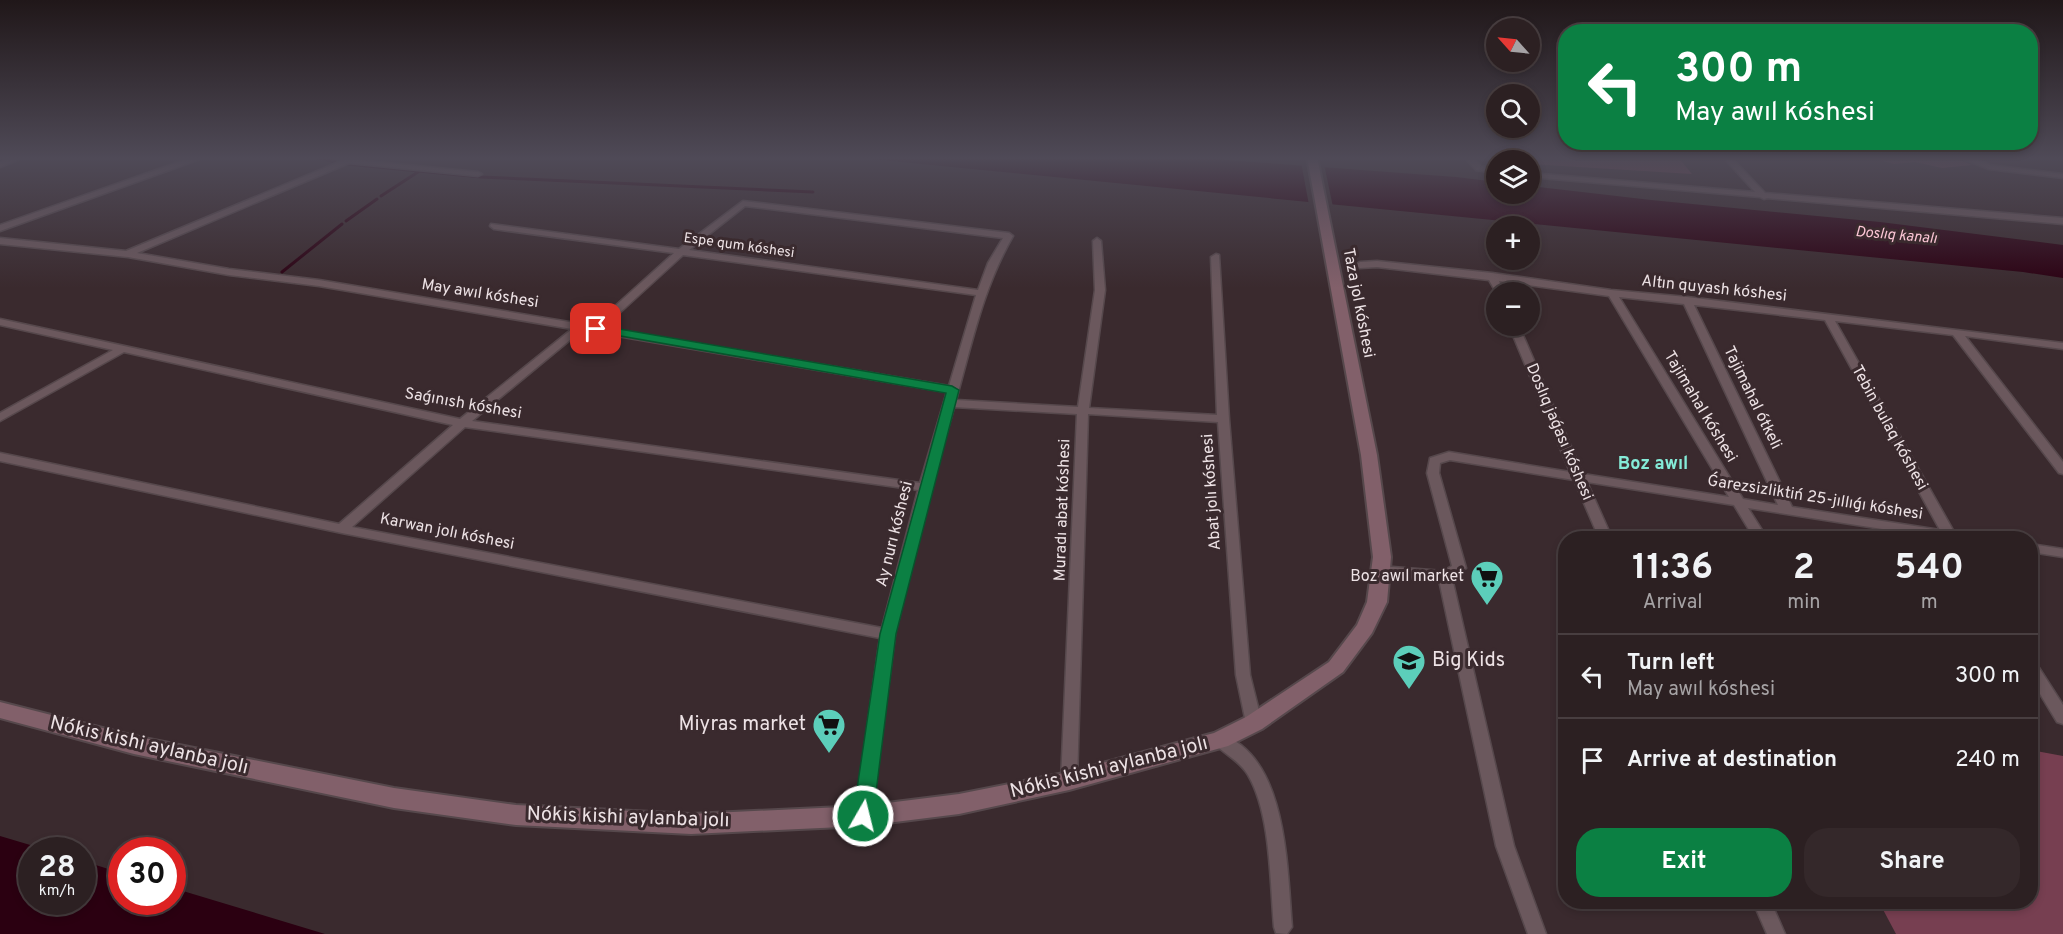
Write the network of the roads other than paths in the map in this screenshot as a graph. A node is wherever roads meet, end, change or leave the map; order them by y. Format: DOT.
graph roads {
  1 [pos="78,201"];
  2 [pos="255,201"];
  3 [pos="1320,201"];
  4 [pos="1809,201"];
  5 [pos="2063,221"];
  6 [pos="494,226"];
  7 [pos="0,228"];
  8 [pos="0,241"];
  9 [pos="1097,241"];
  10 [pos="681,252"];
  11 [pos="128,254"];
  12 [pos="1216,258"];
  13 [pos="1360,265"];
  14 [pos="1492,276"];
  15 [pos="1495,282"];
  16 [pos="981,293"];
  17 [pos="1612,293"];
  18 [pos="1687,300"];
  19 [pos="1828,317"];
  20 [pos="0,322"];
  21 [pos="581,326"];
  22 [pos="596,329"];
  23 [pos="1956,332"];
  24 [pos="1518,336"];
  25 [pos="2063,346"];
  26 [pos="122,349"];
  27 [pos="951,396"];
  28 [pos="1083,410"];
  29 [pos="0,418"];
  30 [pos="1223,419"];
  31 [pos="462,423"];
  32 [pos="1369,455"];
  33 [pos="0,457"];
  34 [pos="2063,470"];
  35 [pos="1578,475"];
  36 [pos="925,487"];
  37 [pos="1738,503"];
  38 [pos="1787,510"];
  39 [pos="342,529"];
  40 [pos="1602,531"];
  41 [pos="1756,531"];
  42 [pos="1913,531"];
  43 [pos="1951,531"];
  44 [pos="2038,549"];
  45 [pos="2063,553"];
  46 [pos="1380,571"];
  47 [pos="1445,576"];
  48 [pos="888,634"];
  49 [pos="2038,678"];
  50 [pos="0,710"];
  51 [pos="2063,718"];
  52 [pos="1254,723"];
  53 [pos="1220,740"];
  54 [pos="1069,781"];
  55 [pos="863,816"];
  56 [pos="1765,909"];
  57 [pos="1283,927"];
  58 [pos="1537,934"];
  59 [pos="1776,934"];
  1 -- 7 [label="street"];
  2 -- 11 [label="street"];
  3 -- 32 [label="main road, Taza jol kóshesi"];
  4 -- 5 [label="street"];
  6 -- 10 [label="street, Espe qum kóshesi"];
  8 -- 11 [label="street, May awıl kóshesi"];
  9 -- 28 [label="street, Muradı abat kóshesi"];
  10 -- 16 [label="street, Espe qum kóshesi"];
  10 -- 16 [label="street, Ay nurı kóshesi"];
  10 -- 22 [label="street"];
  11 -- 21 [label="street, May awıl kóshesi"];
  12 -- 30 [label="street, Abat jolı kóshesi"];
  13 -- 14 [label="street, Altın quyash kóshesi"];
  14 -- 15 [label="street"];
  14 -- 17 [label="street, Altın quyash kóshesi"];
  16 -- 27 [label="street, Ay nurı kóshesi"];
  17 -- 18 [label="street, Altın quyash kóshesi"];
  17 -- 37 [label="street, Tajimahal kóshesi"];
  18 -- 19 [label="street, Altın quyash kóshesi"];
  18 -- 38 [label="street, Tajimahal ótkeli"];
  19 -- 23 [label="street, Altın quyash kóshesi"];
  19 -- 43 [label="street, Tebin bulaq kóshesi"];
  20 -- 26 [label="street, Saǵınısh kóshesi"];
  21 -- 22 [label="street, May awıl kóshesi"];
  21 -- 31 [label="street"];
  22 -- 27 [label="street, May awıl kóshesi"];
  23 -- 25 [label="street, Altın quyash kóshesi"];
  23 -- 34 [label="street"];
  24 -- 35 [label="street, Doslıq jaǵası kóshesi"];
  26 -- 29 [label="street"];
  26 -- 31 [label="street, Saǵınısh kóshesi"];
  27 -- 28 [label="street, May awıl kóshesi"];
  27 -- 36 [label="street, Ay nurı kóshesi"];
  28 -- 30 [label="street, May awıl kóshesi"];
  28 -- 54 [label="street, Muradı abat kóshesi"];
  30 -- 52 [label="street, Abat jolı kóshesi"];
  31 -- 36 [label="street, Saǵınısh kóshesi"];
  31 -- 39 [label="street"];
  32 -- 46 [label="main road, Nókis kishi aylanba jolı"];
  33 -- 39 [label="street, Karwan jolı kóshesi"];
  35 -- 37 [label="street, Ǵarezsizliktiń 25-jıllıǵı kóshesi"];
  35 -- 40 [label="street, Doslıq jaǵası kóshesi"];
  35 -- 47 [label="street, Ǵarezsizliktiń 25-jıllıǵı kóshesi"];
  36 -- 48 [label="street, Ay nurı kóshesi"];
  37 -- 38 [label="street, Ǵarezsizliktiń 25-jıllıǵı kóshesi"];
  37 -- 41 [label="street, Tajimahal kóshesi"];
  38 -- 42 [label="street, Ǵarezsizliktiń 25-jıllıǵı kóshesi"];
  39 -- 48 [label="street, Karwan jolı kóshesi"];
  44 -- 45 [label="street"];
  46 -- 47 [label="street"];
  46 -- 52 [label="main road, Nókis kishi aylanba jolı"];
  47 -- 58 [label="street"];
  48 -- 55 [label="street, Ay nurı kóshesi"];
  49 -- 51 [label="street"];
  50 -- 55 [label="main road, Nókis kishi aylanba jolı"];
  52 -- 53 [label="main road, Nókis kishi aylanba jolı"];
  53 -- 54 [label="main road, Nókis kishi aylanba jolı"];
  53 -- 57 [label="street"];
  54 -- 55 [label="main road, Nókis kishi aylanba jolı"];
  56 -- 59 [label="street"];
}
